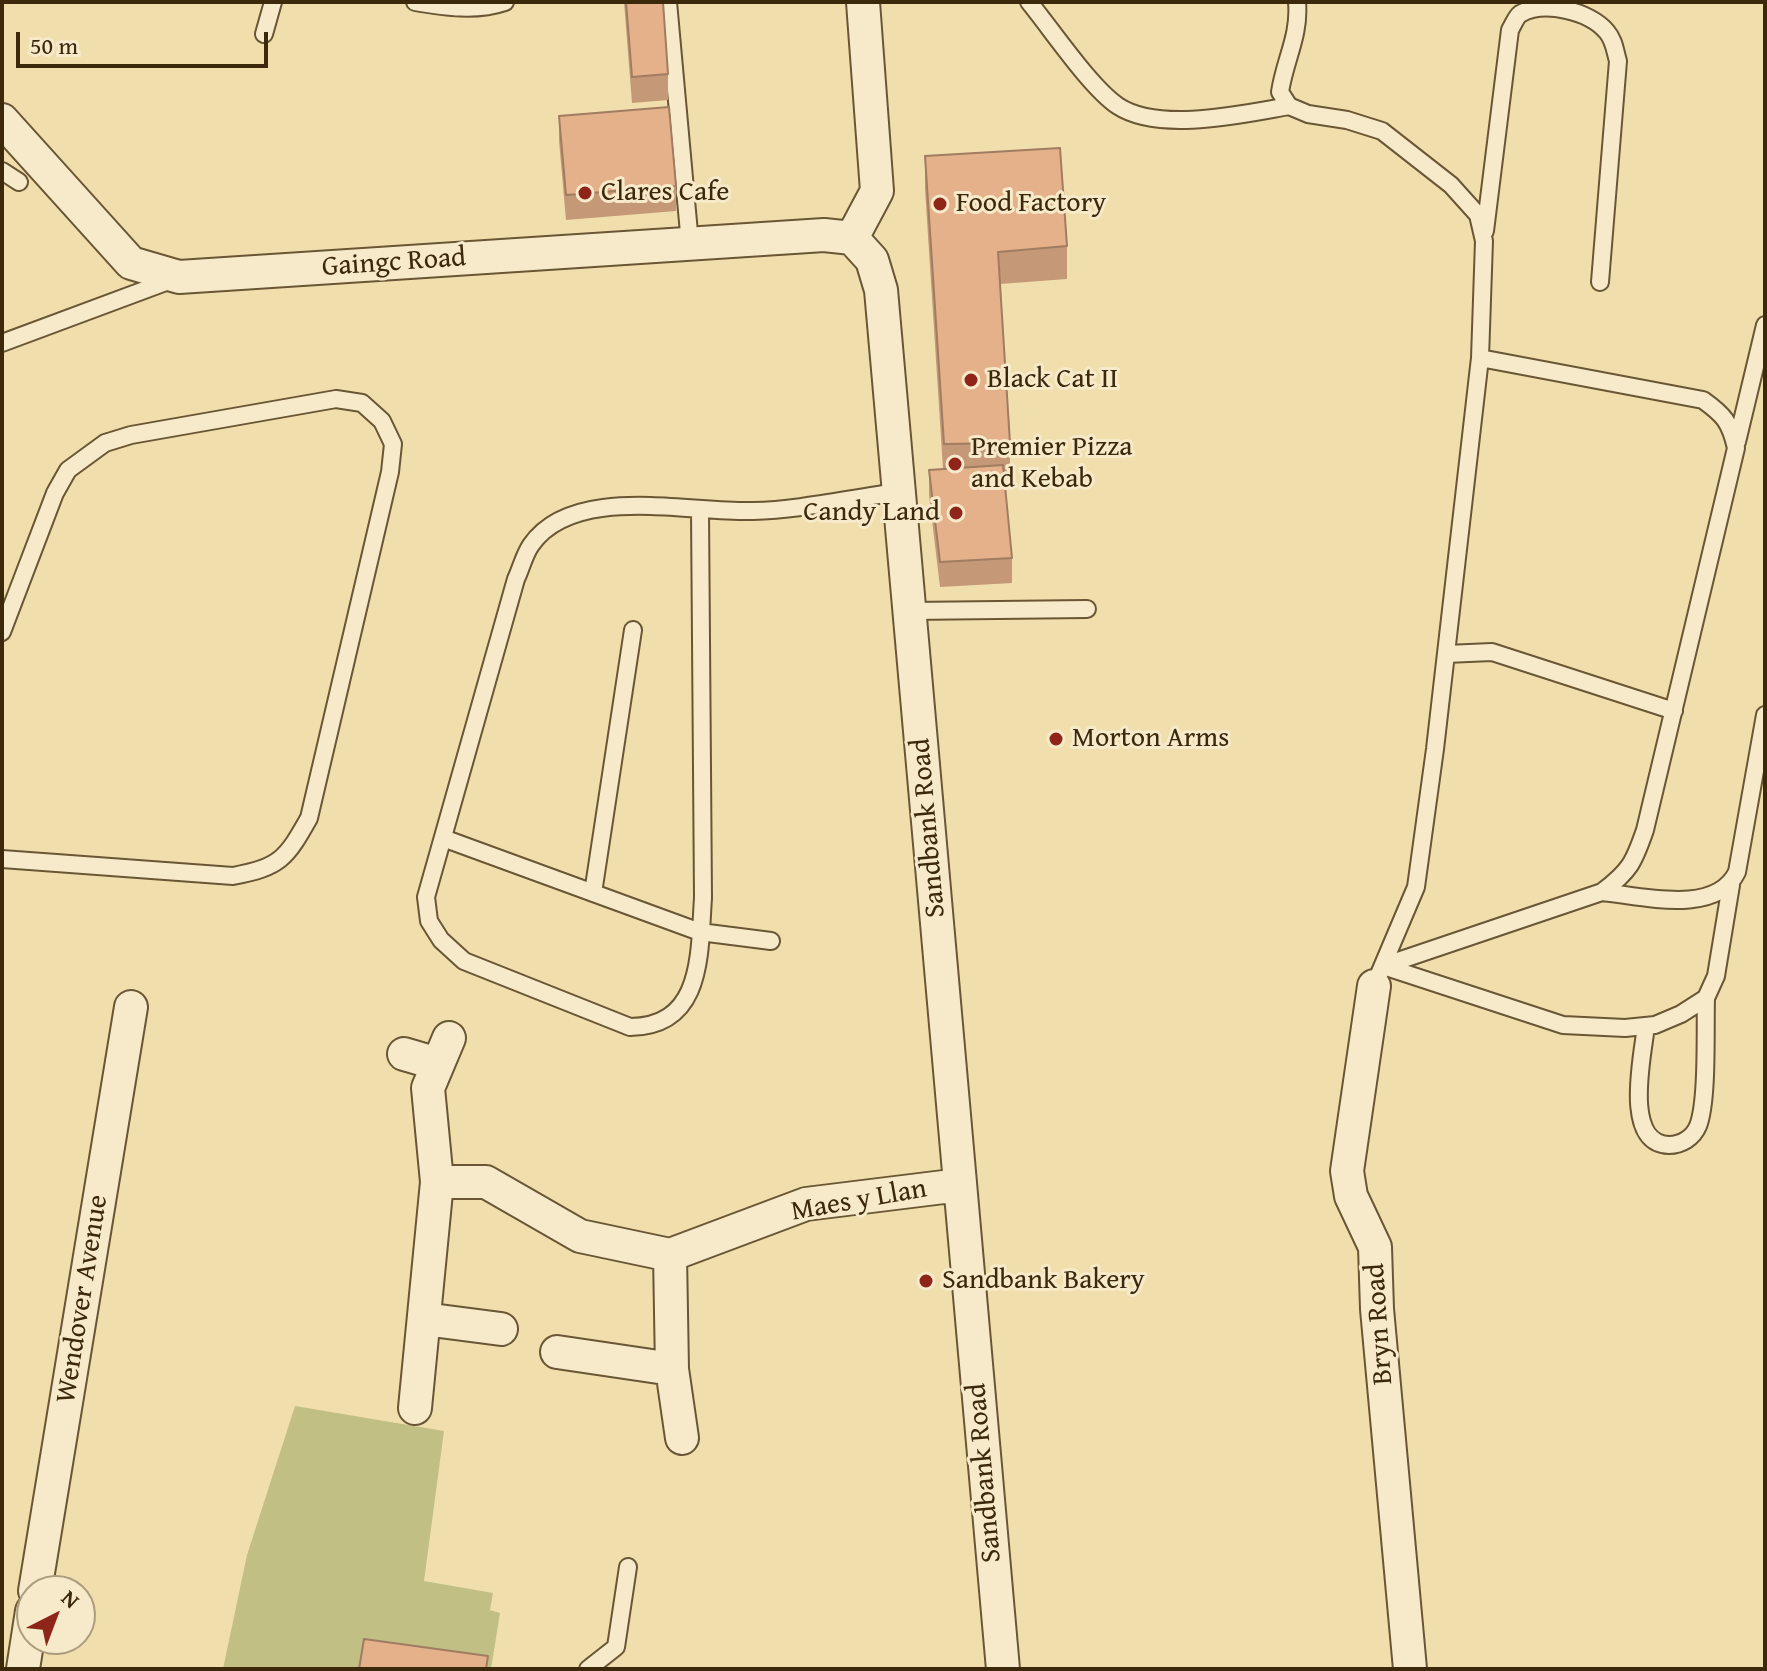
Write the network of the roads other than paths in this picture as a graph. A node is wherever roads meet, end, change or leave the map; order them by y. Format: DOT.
graph roads {
  1 [pos="273,2"];
  2 [pos="415,2"];
  3 [pos="505,2"];
  4 [pos="668,2"];
  5 [pos="863,2"];
  6 [pos="1029,2"];
  7 [pos="1297,2"];
  8 [pos="264,34"];
  9 [pos="1289,106"];
  10 [pos="2,120"];
  11 [pos="2,171"];
  12 [pos="19,182"];
  13 [pos="852,238"];
  14 [pos="1484,241"];
  15 [pos="690,244"];
  16 [pos="179,277"];
  17 [pos="1600,282"];
  18 [pos="1765,325"];
  19 [pos="2,343"];
  20 [pos="1480,358"];
  21 [pos="1736,448"];
  22 [pos="899,492"];
  23 [pos="700,511"];
  24 [pos="8,596"];
  25 [pos="1087,609"];
  26 [pos="909,611"];
  27 [pos="633,630"];
  28 [pos="2,632"];
  29 [pos="1446,654"];
  30 [pos="1674,711"];
  31 [pos="1765,715"];
  32 [pos="443,838"];
  33 [pos="2,859"];
  34 [pos="1731,885"];
  35 [pos="1602,892"];
  36 [pos="593,893"];
  37 [pos="700,932"];
  38 [pos="771,941"];
  39 [pos="1379,976"];
  40 [pos="1706,998"];
  41 [pos="131,1007"];
  42 [pos="1646,1026"];
  43 [pos="404,1054"];
  44 [pos="437,1182"];
  45 [pos="960,1185"];
  46 [pos="670,1255"];
  47 [pos="424,1319"];
  48 [pos="501,1329"];
  49 [pos="557,1352"];
  50 [pos="672,1369"];
  51 [pos="415,1408"];
  52 [pos="682,1438"];
  53 [pos="628,1567"];
  54 [pos="38,1575"];
  55 [pos="588,1669"];
  56 [pos="1003,1669"];
  57 [pos="1410,1669"];
  1 -- 8 [label="lane"];
  2 -- 3 [label="lane"];
  4 -- 15 [label="lane"];
  5 -- 13 [label="street"];
  6 -- 9 [label="lane"];
  7 -- 9 [label="lane"];
  9 -- 14 [label="lane"];
  10 -- 16 [label="street, Gaingc Road"];
  11 -- 12 [label="lane"];
  13 -- 15 [label="street, Gaingc Road"];
  13 -- 22 [label="street, Sandbank Road"];
  14 -- 17 [label="lane"];
  14 -- 20 [label="lane"];
  15 -- 16 [label="street, Gaingc Road"];
  16 -- 19 [label="lane"];
  18 -- 21 [label="lane"];
  20 -- 21 [label="lane"];
  20 -- 29 [label="lane"];
  21 -- 30 [label="lane"];
  22 -- 23 [label="lane"];
  22 -- 26 [label="street, Sandbank Road"];
  23 -- 32 [label="lane"];
  23 -- 37 [label="lane"];
  24 -- 28 [label="lane"];
  24 -- 33 [label="lane"];
  25 -- 26 [label="lane"];
  26 -- 45 [label="street, Sandbank Road"];
  27 -- 36 [label="lane"];
  29 -- 30 [label="lane"];
  29 -- 39 [label="lane"];
  30 -- 35 [label="lane"];
  31 -- 34 [label="lane"];
  32 -- 36 [label="lane"];
  32 -- 37 [label="lane"];
  34 -- 35 [label="lane"];
  34 -- 40 [label="lane"];
  35 -- 39 [label="lane"];
  36 -- 37 [label="lane"];
  37 -- 38 [label="lane"];
  39 -- 42 [label="lane"];
  39 -- 57 [label="street, Bryn Road"];
  40 -- 42 [label="lane"];
  40 -- 42 [label="lane"];
  41 -- 54 [label="street, Wendover Avenue"];
  43 -- 44 [label="street"];
  44 -- 46 [label="street"];
  44 -- 47 [label="street"];
  45 -- 46 [label="street, Maes y Llan"];
  45 -- 56 [label="street, Sandbank Road"];
  46 -- 50 [label="street"];
  47 -- 48 [label="street"];
  47 -- 51 [label="street"];
  49 -- 50 [label="street"];
  50 -- 52 [label="street"];
  53 -- 55 [label="lane"];
}
